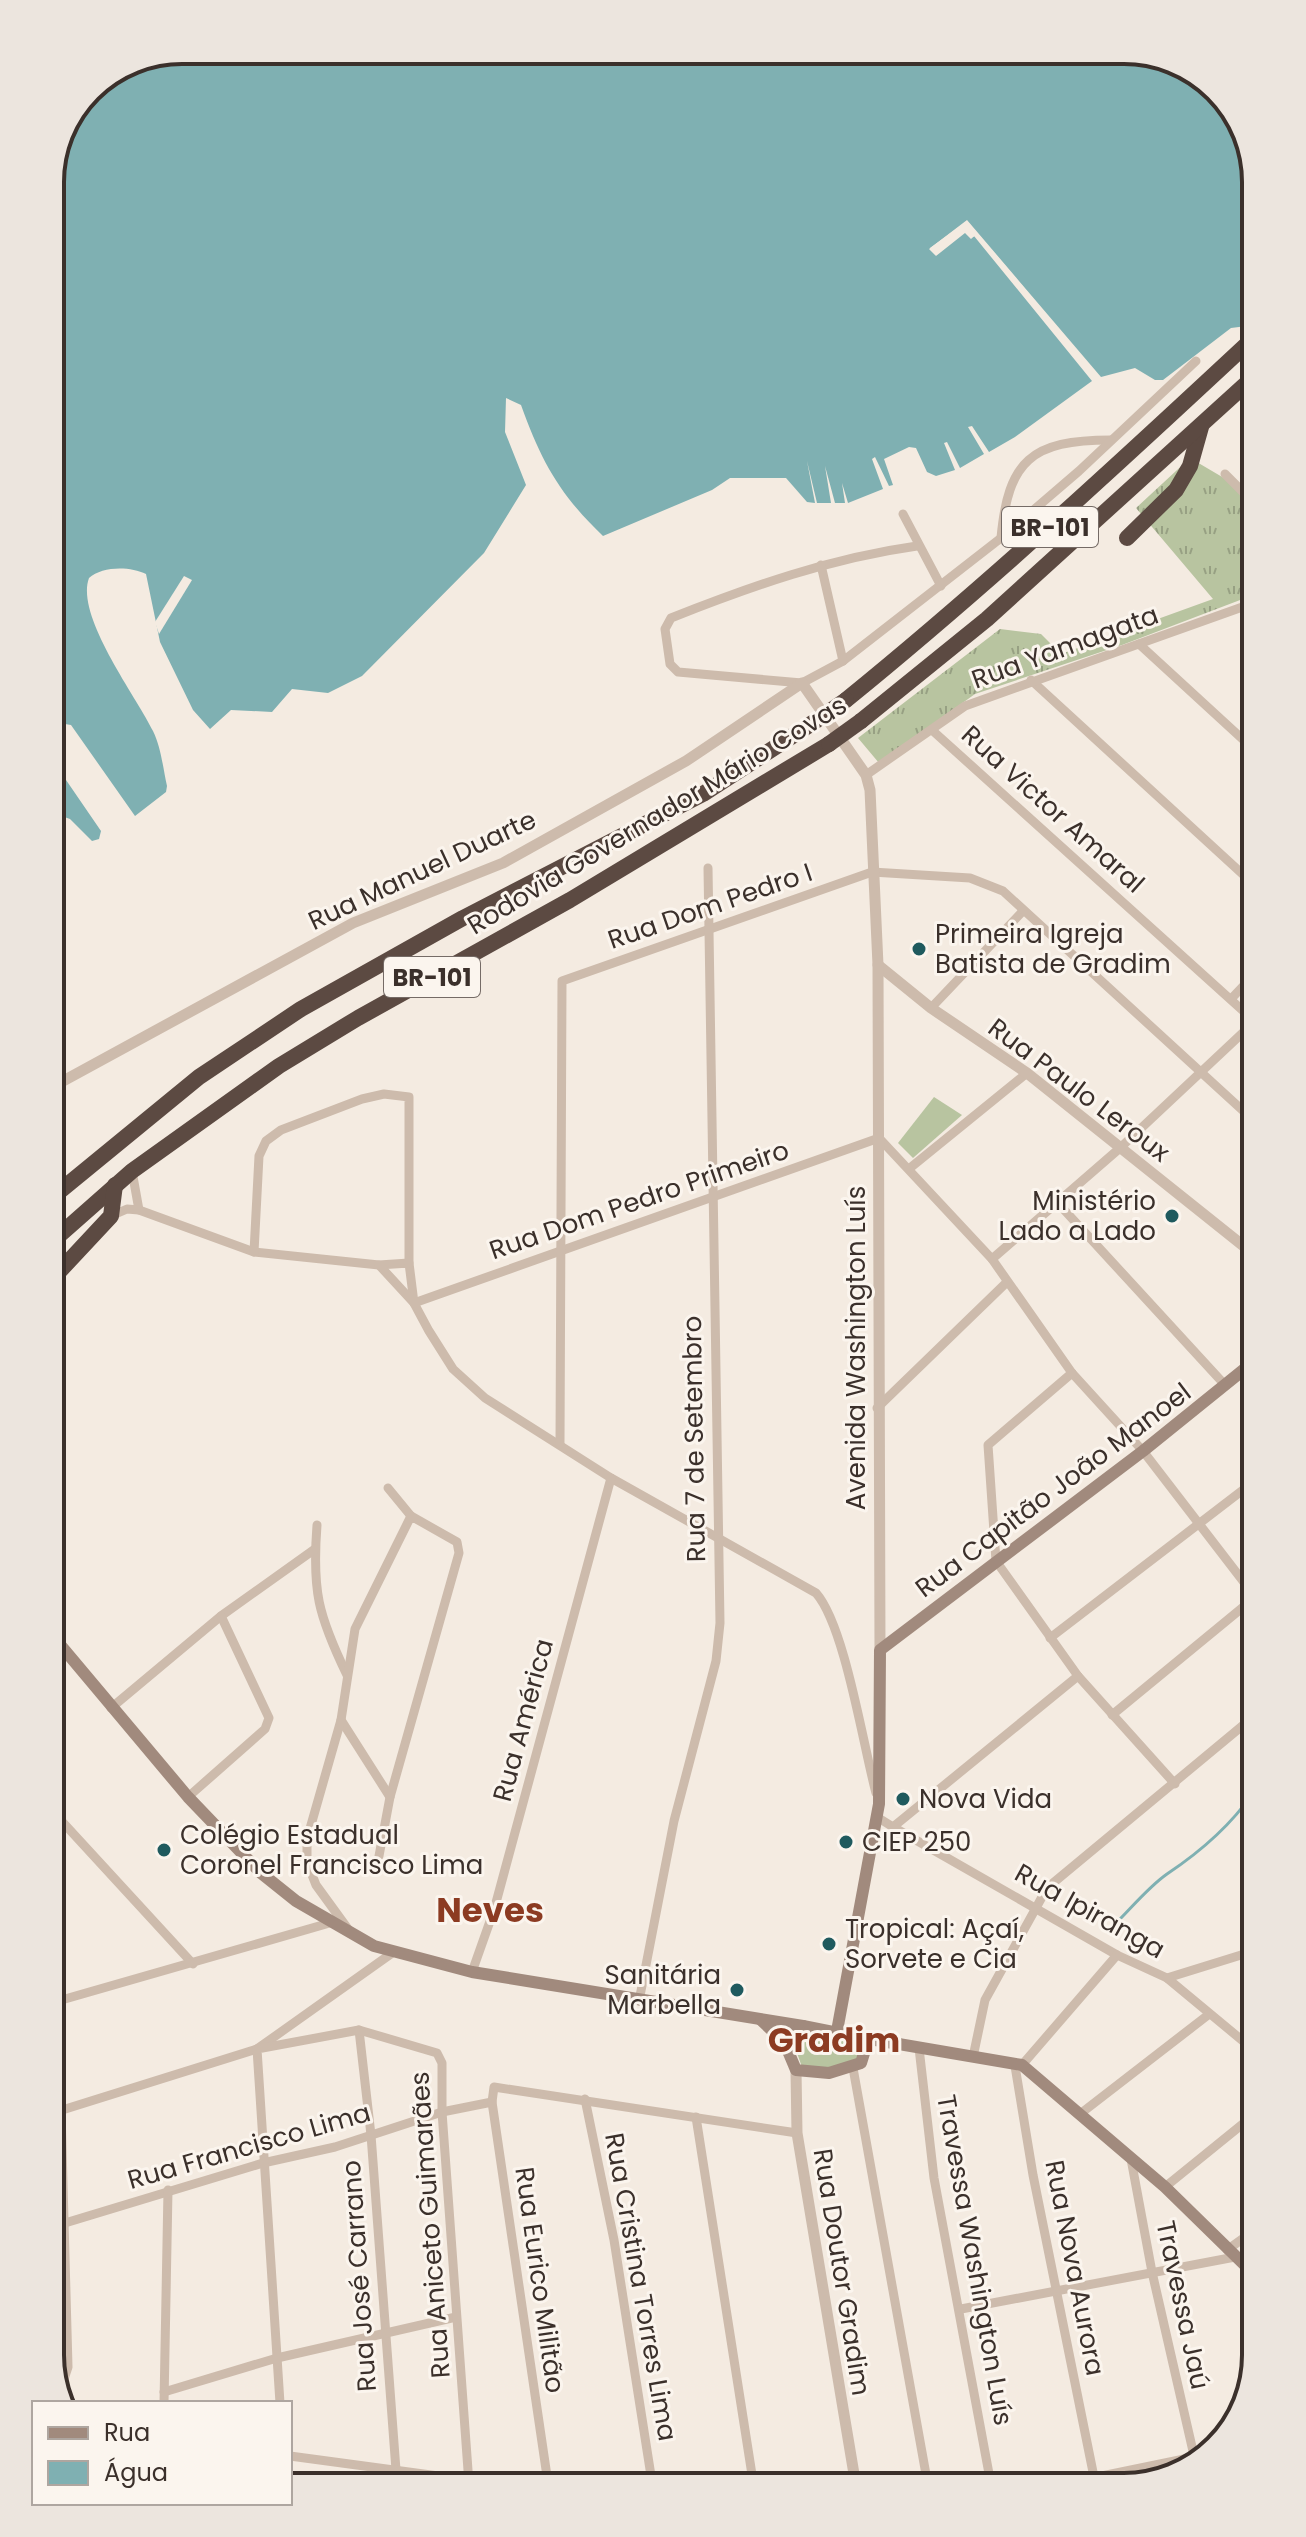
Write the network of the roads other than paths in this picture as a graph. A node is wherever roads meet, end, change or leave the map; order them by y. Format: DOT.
graph roads {
  1 [pos="1242,349"];
  2 [pos="1196,361"];
  3 [pos="1242,388"];
  4 [pos="1201,427"];
  5 [pos="1111,440"];
  6 [pos="1225,474"];
  7 [pos="1242,491"];
  8 [pos="903,514"];
  9 [pos="1001,538"];
  10 [pos="1127,538"];
  11 [pos="917,546"];
  12 [pos="821,565"];
  13 [pos="941,586"];
  14 [pos="1242,607"];
  15 [pos="1139,644"];
  16 [pos="843,661"];
  17 [pos="1031,680"];
  18 [pos="802,683"];
  19 [pos="933,731"];
  20 [pos="1242,739"];
  21 [pos="866,775"];
  22 [pos="708,868"];
  23 [pos="872,872"];
  24 [pos="1242,874"];
  25 [pos="1022,912"];
  26 [pos="709,930"];
  27 [pos="878,965"];
  28 [pos="1242,987"];
  29 [pos="1231,999"];
  30 [pos="931,1008"];
  31 [pos="1242,1009"];
  32 [pos="1242,1033"];
  33 [pos="1198,1071"];
  34 [pos="1027,1073"];
  35 [pos="64,1081"];
  36 [pos="1242,1110"];
  37 [pos="879,1138"];
  38 [pos="1120,1148"];
  39 [pos="910,1168"];
  40 [pos="132,1171"];
  41 [pos="115,1185"];
  42 [pos="64,1187"];
  43 [pos="714,1198"];
  44 [pos="1056,1201"];
  45 [pos="139,1210"];
  46 [pos="111,1216"];
  47 [pos="64,1231"];
  48 [pos="1242,1245"];
  49 [pos="559,1251"];
  50 [pos="254,1252"];
  51 [pos="992,1259"];
  52 [pos="409,1263"];
  53 [pos="379,1265"];
  54 [pos="64,1266"];
  55 [pos="1007,1282"];
  56 [pos="414,1303"];
  57 [pos="1242,1371"];
  58 [pos="1072,1373"];
  59 [pos="1225,1385"];
  60 [pos="876,1409"];
  61 [pos="560,1444"];
  62 [pos="1143,1451"];
  63 [pos="611,1478"];
  64 [pos="388,1488"];
  65 [pos="1242,1491"];
  66 [pos="411,1516"];
  67 [pos="317,1525"];
  68 [pos="1198,1526"];
  69 [pos="717,1537"];
  70 [pos="315,1549"];
  71 [pos="996,1561"];
  72 [pos="1242,1583"];
  73 [pos="1242,1606"];
  74 [pos="221,1616"];
  75 [pos="1050,1638"];
  76 [pos="880,1650"];
  77 [pos="64,1654"];
  78 [pos="347,1675"];
  79 [pos="1078,1676"];
  80 [pos="111,1708"];
  81 [pos="1112,1715"];
  82 [pos="341,1720"];
  83 [pos="1242,1726"];
  84 [pos="1175,1784"];
  85 [pos="188,1797"];
  86 [pos="390,1797"];
  87 [pos="878,1811"];
  88 [pos="64,1824"];
  89 [pos="893,1827"];
  90 [pos="379,1856"];
  91 [pos="1037,1907"];
  92 [pos="333,1922"];
  93 [pos="352,1935"];
  94 [pos="395,1951"];
  95 [pos="1117,1955"];
  96 [pos="1242,1955"];
  97 [pos="193,1964"];
  98 [pos="472,1972"];
  99 [pos="1167,1978"];
  100 [pos="64,1999"];
  101 [pos="639,2001"];
  102 [pos="1208,2015"];
  103 [pos="758,2018"];
  104 [pos="803,2026"];
  105 [pos="359,2030"];
  106 [pos="837,2031"];
  107 [pos="858,2037"];
  108 [pos="882,2041"];
  109 [pos="1242,2041"];
  110 [pos="919,2048"];
  111 [pos="257,2049"];
  112 [pos="788,2051"];
  113 [pos="973,2057"];
  114 [pos="857,2066"];
  115 [pos="1019,2066"];
  116 [pos="796,2070"];
  117 [pos="585,2099"];
  118 [pos="492,2102"];
  119 [pos="64,2109"];
  120 [pos="442,2112"];
  121 [pos="1080,2114"];
  122 [pos="696,2117"];
  123 [pos="1242,2125"];
  124 [pos="797,2133"];
  125 [pos="371,2135"];
  126 [pos="1131,2158"];
  127 [pos="263,2163"];
  128 [pos="1165,2187"];
  129 [pos="168,2190"];
  130 [pos="64,2200"];
  131 [pos="65,2223"];
  132 [pos="1242,2243"];
  133 [pos="1231,2254"];
  134 [pos="1242,2264"];
  135 [pos="1152,2272"];
  136 [pos="1057,2289"];
  137 [pos="961,2309"];
  138 [pos="456,2317"];
  139 [pos="386,2336"];
  140 [pos="277,2358"];
  141 [pos="66,2374"];
  142 [pos="164,2398"];
  143 [pos="280,2401"];
  144 [pos="1192,2451"];
  145 [pos="292,2456"];
  146 [pos="1170,2464"];
  147 [pos="396,2470"];
  148 [pos="394,2473"];
  149 [pos="414,2473"];
  150 [pos="467,2473"];
  151 [pos="547,2473"];
  152 [pos="651,2473"];
  153 [pos="752,2473"];
  154 [pos="854,2473"];
  155 [pos="926,2473"];
  156 [pos="989,2473"];
  157 [pos="1092,2473"];
  158 [pos="1120,2473"];
  1 -- 42 [label="highway, Rodovia Governador Mário Covas / BR-101, bridge"];
  2 -- 5 [label="street"];
  3 -- 4 [label="highway, Rodovia Governador Mário Covas / BR-101"];
  4 -- 10 [label="highway"];
  4 -- 40 [label="highway, Rodovia Governador Mário Covas / BR-101, bridge"];
  5 -- 9 [label="street"];
  5 -- 9 [label="street"];
  6 -- 7 [label="street"];
  8 -- 11 [label="street"];
  9 -- 13 [label="street"];
  11 -- 12 [label="street"];
  11 -- 13 [label="street"];
  12 -- 16 [label="street"];
  12 -- 18 [label="street"];
  13 -- 16 [label="street"];
  14 -- 15 [label="street, Rua Yamagata"];
  15 -- 17 [label="street, Rua Yamagata"];
  15 -- 20 [label="street"];
  16 -- 18 [label="street"];
  17 -- 19 [label="street, Rua Yamagata"];
  17 -- 24 [label="street"];
  18 -- 21 [label="street"];
  18 -- 35 [label="street, Rua Manuel Duarte"];
  19 -- 21 [label="street, Rua Yamagata"];
  19 -- 29 [label="street, Rua Victor Amaral"];
  21 -- 23 [label="street, Avenida Washington Luís"];
  22 -- 26 [label="street, Rua 7 de Setembro"];
  23 -- 25 [label="street"];
  23 -- 26 [label="street, Rua Dom Pedro I"];
  23 -- 27 [label="street, Avenida Washington Luís"];
  25 -- 30 [label="street"];
  25 -- 33 [label="street"];
  26 -- 43 [label="street, Rua 7 de Setembro"];
  26 -- 49 [label="street, Rua Dom Pedro I"];
  27 -- 30 [label="street, Rua Paulo Leroux"];
  27 -- 37 [label="street, Avenida Washington Luís"];
  28 -- 29 [label="street"];
  29 -- 31 [label="street, Rua Victor Amaral"];
  30 -- 34 [label="street, Rua Paulo Leroux"];
  32 -- 33 [label="street"];
  33 -- 36 [label="street"];
  33 -- 38 [label="street"];
  34 -- 38 [label="street, Rua Paulo Leroux"];
  34 -- 39 [label="street"];
  37 -- 39 [label="street"];
  37 -- 43 [label="street, Rua Dom Pedro Primeiro"];
  37 -- 60 [label="street, Avenida Washington Luís"];
  38 -- 44 [label="street"];
  38 -- 48 [label="street, Rua Paulo Leroux"];
  39 -- 51 [label="street"];
  40 -- 41 [label="highway, Rodovia Governador Mário Covas / BR-101"];
  40 -- 45 [label="street"];
  41 -- 46 [label="highway"];
  41 -- 47 [label="highway, Rodovia Governador Mário Covas / BR-101"];
  43 -- 49 [label="street, Rua Dom Pedro Primeiro"];
  43 -- 69 [label="street, Rua 7 de Setembro"];
  44 -- 51 [label="street"];
  44 -- 59 [label="street"];
  45 -- 46 [label="street"];
  45 -- 50 [label="street"];
  46 -- 54 [label="highway"];
  49 -- 56 [label="street, Rua Dom Pedro Primeiro"];
  49 -- 61 [label="street"];
  50 -- 52 [label="street"];
  50 -- 53 [label="street"];
  51 -- 55 [label="street"];
  52 -- 53 [label="street"];
  52 -- 56 [label="street"];
  53 -- 56 [label="street"];
  55 -- 58 [label="street"];
  55 -- 60 [label="street"];
  56 -- 61 [label="street"];
  57 -- 59 [label="main road, Rua Capitão João Manoel"];
  58 -- 62 [label="street"];
  58 -- 71 [label="street"];
  59 -- 62 [label="main road, Rua Capitão João Manoel"];
  60 -- 76 [label="street, Avenida Washington Luís"];
  61 -- 63 [label="street"];
  62 -- 68 [label="street"];
  62 -- 71 [label="main road, Rua Capitão João Manoel"];
  63 -- 69 [label="street"];
  63 -- 98 [label="street, Rua América"];
  64 -- 66 [label="street"];
  65 -- 68 [label="street"];
  66 -- 78 [label="street"];
  66 -- 86 [label="street"];
  67 -- 70 [label="street"];
  68 -- 72 [label="street"];
  68 -- 75 [label="street"];
  69 -- 87 [label="street"];
  69 -- 101 [label="street, Rua 7 de Setembro"];
  70 -- 74 [label="street"];
  70 -- 78 [label="street"];
  71 -- 75 [label="street"];
  71 -- 76 [label="main road, Rua Capitão João Manoel"];
  73 -- 81 [label="street"];
  74 -- 80 [label="street"];
  74 -- 85 [label="street"];
  75 -- 79 [label="street"];
  76 -- 87 [label="main road, Avenida Washington Luís"];
  77 -- 80 [label="main road"];
  78 -- 82 [label="street"];
  79 -- 81 [label="street"];
  79 -- 89 [label="street"];
  80 -- 85 [label="main road"];
  81 -- 84 [label="street"];
  82 -- 86 [label="street"];
  82 -- 93 [label="street"];
  83 -- 84 [label="street"];
  84 -- 91 [label="street"];
  85 -- 92 [label="main road"];
  86 -- 90 [label="street"];
  87 -- 89 [label="street, Rua Ipiranga"];
  87 -- 106 [label="main road, Avenida Washington Luís"];
  88 -- 97 [label="street"];
  89 -- 91 [label="street, Rua Ipiranga"];
  91 -- 95 [label="street, Rua Ipiranga"];
  91 -- 113 [label="street"];
  92 -- 93 [label="main road"];
  92 -- 97 [label="street"];
  93 -- 94 [label="main road"];
  94 -- 98 [label="main road"];
  94 -- 111 [label="street"];
  95 -- 99 [label="street, Rua Ipiranga"];
  95 -- 115 [label="street"];
  96 -- 99 [label="street"];
  97 -- 100 [label="street"];
  98 -- 101 [label="main road"];
  99 -- 102 [label="street, Rua Ipiranga"];
  101 -- 103 [label="main road"];
  102 -- 109 [label="street, Rua Ipiranga"];
  102 -- 121 [label="street"];
  103 -- 104 [label="main road"];
  103 -- 112 [label="main road"];
  104 -- 106 [label="main road"];
  104 -- 112 [label="main road"];
  105 -- 111 [label="street, Rua Aniceto Guimarães"];
  105 -- 120 [label="street, Rua Aniceto Guimarães"];
  105 -- 125 [label="street, Rua José Carrano"];
  106 -- 107 [label="main road"];
  107 -- 108 [label="main road"];
  107 -- 114 [label="main road"];
  108 -- 110 [label="main road"];
  108 -- 114 [label="main road"];
  110 -- 113 [label="main road"];
  110 -- 137 [label="street, Travessa Washington Luís"];
  111 -- 119 [label="street"];
  111 -- 127 [label="street"];
  112 -- 116 [label="main road"];
  113 -- 115 [label="main road"];
  114 -- 116 [label="main road"];
  114 -- 155 [label="street"];
  115 -- 121 [label="main road"];
  115 -- 136 [label="street, Rua Nova Aurora"];
  116 -- 124 [label="street, Rua Doutor Gradim"];
  117 -- 118 [label="street, Rua Eurico Militão"];
  117 -- 122 [label="street"];
  117 -- 152 [label="street, Rua Cristina Torres Lima"];
  118 -- 120 [label="street, Rua Francisco Lima"];
  118 -- 151 [label="street, Rua Eurico Militão"];
  120 -- 125 [label="street, Rua Francisco Lima"];
  120 -- 138 [label="street, Rua Aniceto Guimarães"];
  121 -- 126 [label="main road"];
  122 -- 124 [label="street"];
  122 -- 153 [label="street"];
  123 -- 128 [label="street"];
  124 -- 154 [label="street, Rua Doutor Gradim"];
  125 -- 127 [label="street, Rua Francisco Lima"];
  125 -- 139 [label="street, Rua José Carrano"];
  126 -- 128 [label="main road"];
  126 -- 135 [label="street, Travessa Jaú"];
  127 -- 129 [label="street, Rua Francisco Lima"];
  127 -- 140 [label="street"];
  128 -- 133 [label="main road"];
  129 -- 131 [label="street, Rua Francisco Lima"];
  129 -- 142 [label="street"];
  130 -- 131 [label="street"];
  131 -- 141 [label="street"];
  132 -- 133 [label="street"];
  133 -- 134 [label="main road"];
  133 -- 135 [label="street"];
  135 -- 136 [label="street"];
  135 -- 144 [label="street, Travessa Jaú"];
  136 -- 137 [label="street"];
  136 -- 157 [label="street, Rua Nova Aurora"];
  137 -- 156 [label="street, Travessa Washington Luís"];
  138 -- 139 [label="street"];
  138 -- 150 [label="street, Rua Aniceto Guimarães"];
  139 -- 140 [label="street"];
  139 -- 147 [label="street, Rua José Carrano"];
  140 -- 142 [label="street"];
  140 -- 143 [label="street"];
  145 -- 147 [label="street"];
  146 -- 158 [label="street"];
  147 -- 148 [label="street"];
  147 -- 149 [label="street"];
}
